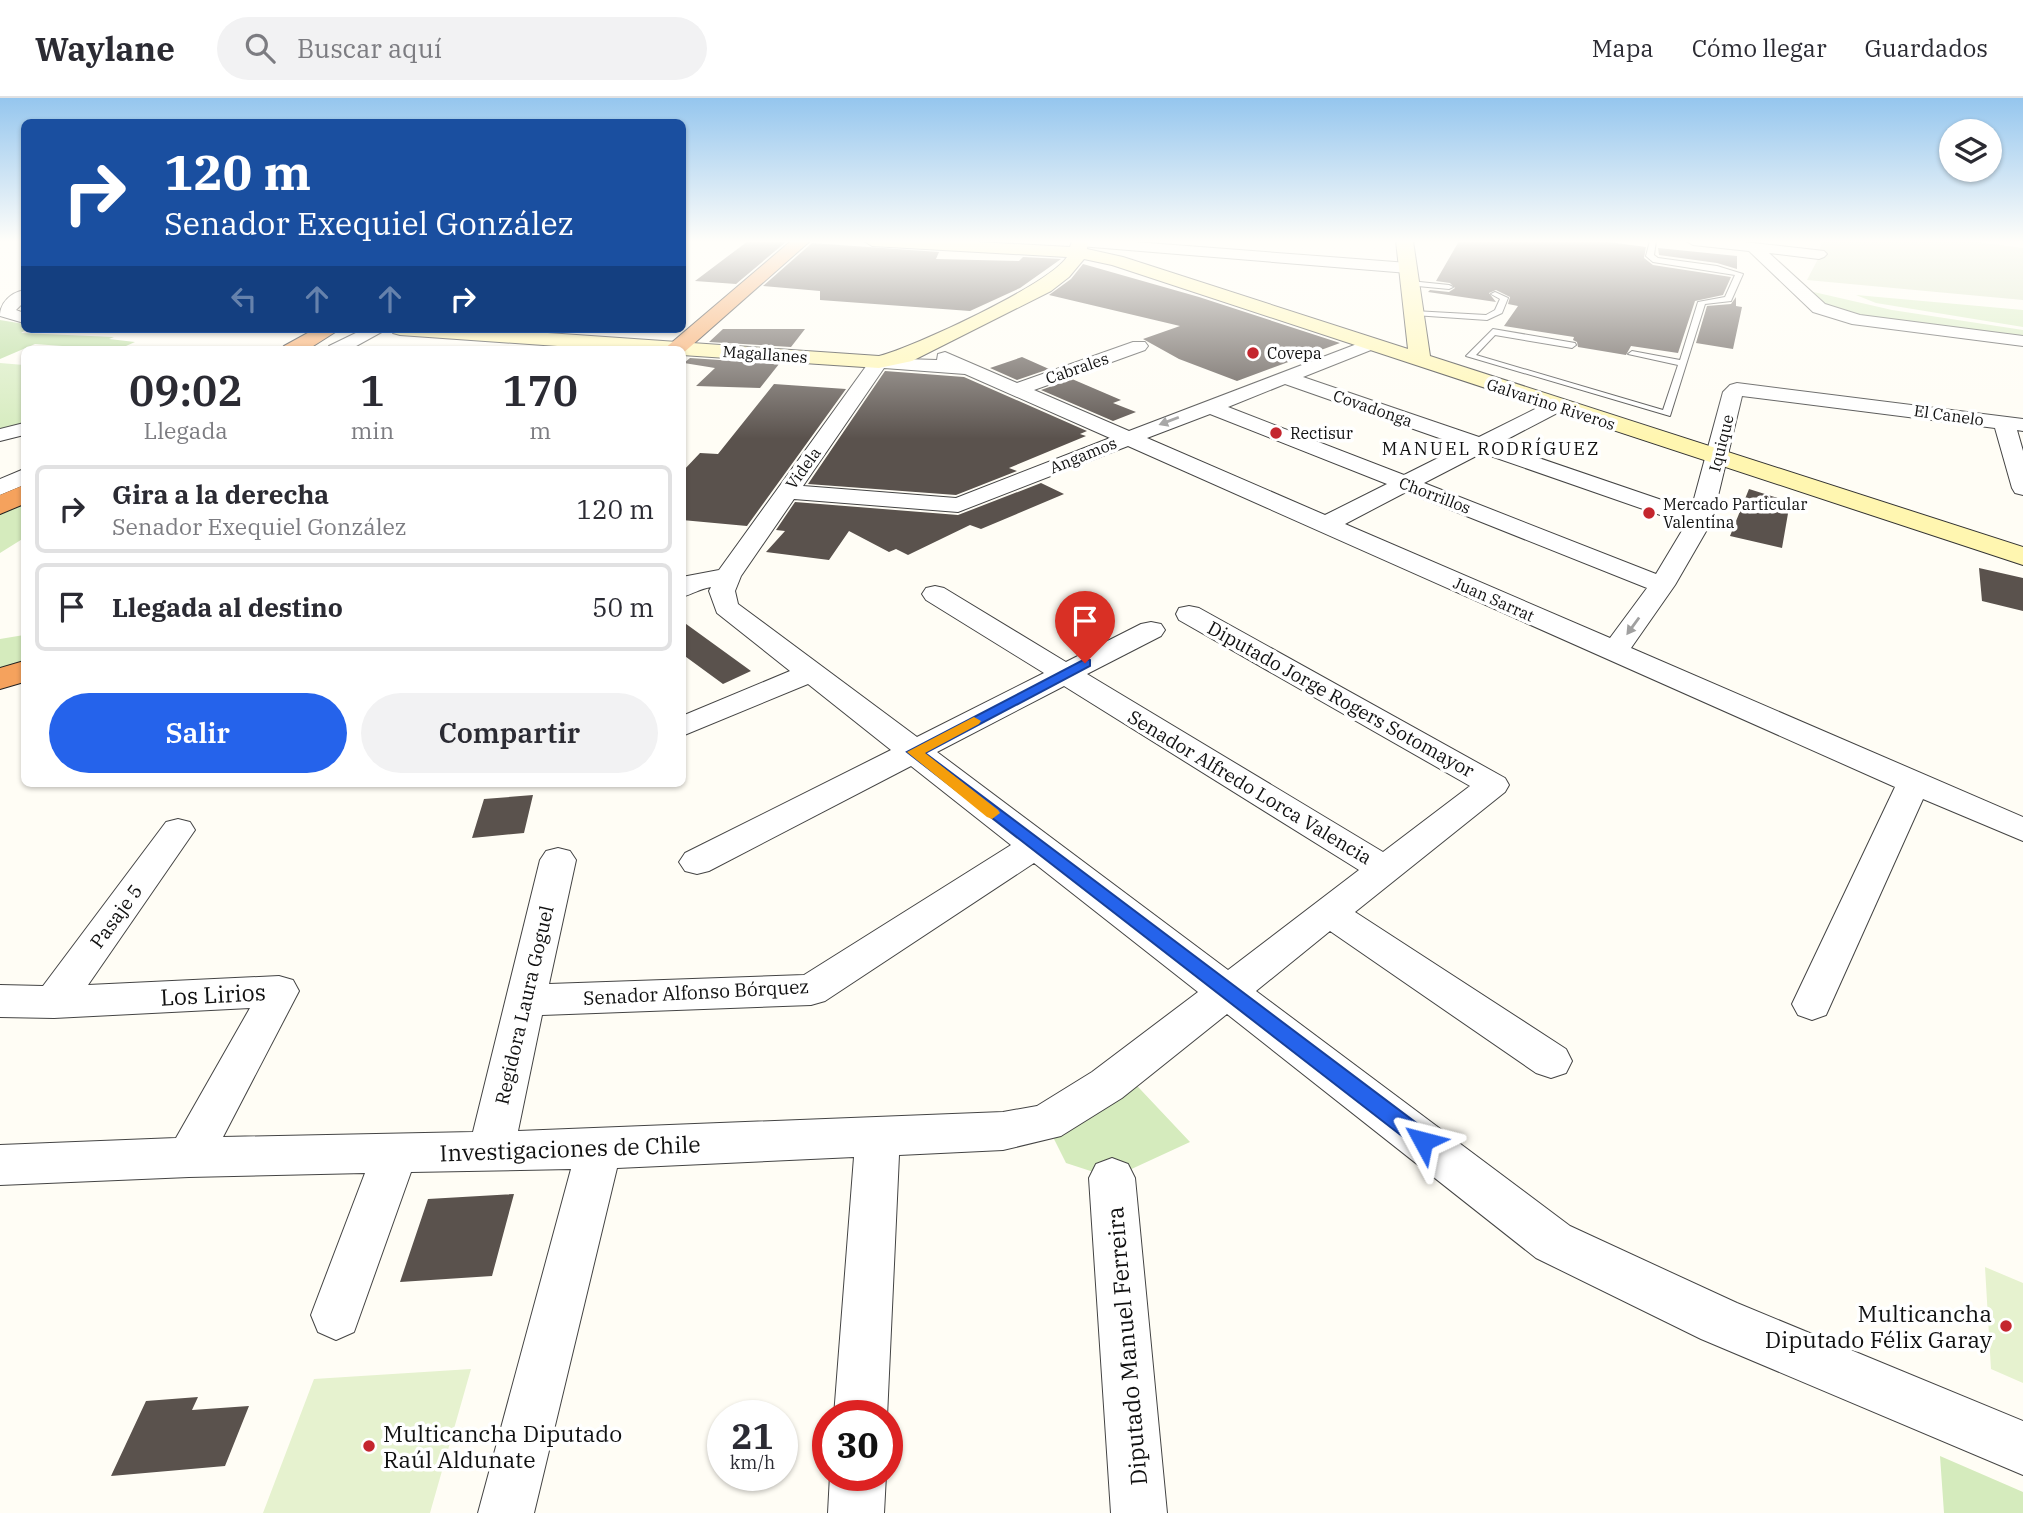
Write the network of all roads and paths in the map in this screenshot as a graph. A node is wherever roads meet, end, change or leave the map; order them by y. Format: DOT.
graph roads {
  1 [pos="9,307"];
  2 [pos="725,307"];
  3 [pos="1004,307"];
  4 [pos="1257,307"];
  5 [pos="1412,307"];
  6 [pos="1501,307"];
  7 [pos="1700,307"];
  8 [pos="1818,307"];
  9 [pos="21,317"];
  10 [pos="1414,323"];
  11 [pos="323,333"];
  12 [pos="370,333"];
  13 [pos="455,333"];
  14 [pos="2023,341"];
  15 [pos="1370,344"];
  16 [pos="1572,345"];
  17 [pos="298,346"];
  18 [pos="343,346"];
  19 [pos="635,346"];
  20 [pos="679,346"];
  21 [pos="1139,346"];
  22 [pos="924,347"];
  23 [pos="686,350"];
  24 [pos="1632,354"];
  25 [pos="1420,361"];
  26 [pos="879,362"];
  27 [pos="1683,363"];
  28 [pos="965,368"];
  29 [pos="1284,377"];
  30 [pos="1015,390"];
  31 [pos="1874,405"];
  32 [pos="1208,406"];
  33 [pos="1556,406"];
  34 [pos="2013,423"];
  35 [pos="21,430"];
  36 [pos="0,435"];
  37 [pos="1126,438"];
  38 [pos="1478,444"];
  39 [pos="1718,458"];
  40 [pos="21,478"];
  41 [pos="1404,483"];
  42 [pos="0,488"];
  43 [pos="2023,488"];
  44 [pos="786,492"];
  45 [pos="21,495"];
  46 [pos="0,506"];
  47 [pos="1700,521"];
  48 [pos="1325,525"];
  49 [pos="2023,556"];
  50 [pos="728,576"];
  51 [pos="686,585"];
  52 [pos="1662,585"];
  53 [pos="935,594"];
  54 [pos="1188,614"];
  55 [pos="1151,630"];
  56 [pos="1615,651"];
  57 [pos="21,672"];
  58 [pos="810,673"];
  59 [pos="1063,674"];
  60 [pos="0,679"];
  61 [pos="686,725"];
  62 [pos="914,752"];
  63 [pos="1914,782"];
  64 [pos="1493,785"];
  65 [pos="178,830"];
  66 [pos="2023,830"];
  67 [pos="1035,846"];
  68 [pos="558,859"];
  69 [pos="697,862"];
  70 [pos="1386,870"];
  71 [pos="1330,913"];
  72 [pos="1228,990"];
  73 [pos="525,1000"];
  74 [pos="0,1001"];
  75 [pos="54,1002"];
  76 [pos="1812,1004"];
  77 [pos="1551,1061"];
  78 [pos="878,1136"];
  79 [pos="599,1149"];
  80 [pos="491,1151"];
  81 [pos="395,1153"];
  82 [pos="189,1157"];
  83 [pos="0,1165"];
  84 [pos="1112,1178"];
  85 [pos="336,1315"];
  86 [pos="862,1400"];
  87 [pos="2023,1448"];
  88 [pos="857,1491"];
  89 [pos="506,1513"];
  90 [pos="856,1513"];
  91 [pos="1139,1513"];
  1 -- 9 [label="street"];
  2 -- 20 [label="highway"];
  3 -- 22 [label="main road"];
  4 -- 15 [label="main road, Galvarino Riveros"];
  5 -- 10 [label="main road"];
  6 -- 10 [label="lane"];
  7 -- 27 [label="lane"];
  8 -- 14 [label="street"];
  10 -- 15 [label="main road"];
  10 -- 25 [label="main road"];
  11 -- 17 [label="highway"];
  12 -- 18 [label="street"];
  13 -- 19 [label="main road, Magallanes"];
  15 -- 25 [label="main road, Galvarino Riveros"];
  15 -- 29 [label="street, Angamos"];
  16 -- 27 [label="lane"];
  21 -- 30 [label="street, Cabrales"];
  22 -- 26 [label="main road"];
  22 -- 28 [label="street, Juan Sarrat"];
  23 -- 26 [label="main road, Magallanes"];
  24 -- 27 [label="lane"];
  25 -- 33 [label="main road, Galvarino Riveros"];
  26 -- 28 [label="street, Juan Sarrat"];
  26 -- 44 [label="street, Videla"];
  28 -- 30 [label="street, Juan Sarrat"];
  29 -- 32 [label="street, Angamos"];
  29 -- 38 [label="street, Covadonga"];
  30 -- 37 [label="street, Juan Sarrat"];
  31 -- 34 [label="street, El Canelo"];
  31 -- 39 [label="street, Iquique"];
  32 -- 37 [label="street, Angamos, one-way"];
  32 -- 41 [label="street, Chorrillos"];
  33 -- 38 [label="street"];
  33 -- 39 [label="main road, Galvarino Riveros"];
  34 -- 43 [label="street"];
  35 -- 36 [label="street"];
  37 -- 44 [label="street, Angamos"];
  37 -- 48 [label="street, Juan Sarrat"];
  38 -- 41 [label="street"];
  38 -- 47 [label="street, Covadonga"];
  39 -- 47 [label="street, Iquique"];
  39 -- 49 [label="main road, Galvarino Riveros"];
  40 -- 42 [label="street"];
  41 -- 48 [label="street"];
  41 -- 52 [label="street, Chorrillos"];
  44 -- 50 [label="street, Videla"];
  45 -- 46 [label="highway"];
  47 -- 52 [label="street, Iquique"];
  48 -- 56 [label="street, Juan Sarrat"];
  50 -- 51 [label="street"];
  50 -- 58 [label="street"];
  52 -- 56 [label="street, Iquique, one-way"];
  53 -- 59 [label="street, Senador Alfredo Lorca Valencia"];
  54 -- 64 [label="street, Diputado Jorge Rogers Sotomayor"];
  55 -- 59 [label="street"];
  56 -- 63 [label="street, Juan Sarrat"];
  57 -- 60 [label="highway"];
  58 -- 61 [label="street"];
  58 -- 62 [label="street"];
  59 -- 62 [label="street"];
  59 -- 70 [label="street, Senador Alfredo Lorca Valencia"];
  62 -- 67 [label="street"];
  62 -- 69 [label="street"];
  63 -- 66 [label="street, Juan Sarrat"];
  63 -- 76 [label="street"];
  64 -- 70 [label="street, Investigaciones de Chile"];
  65 -- 75 [label="street, Pasaje 5"];
  67 -- 72 [label="street"];
  67 -- 73 [label="street, Senador Alfonso Bórquez"];
  68 -- 73 [label="street, Regidora Laura Goguel"];
  70 -- 71 [label="street, Investigaciones de Chile"];
  71 -- 72 [label="street, Investigaciones de Chile"];
  71 -- 77 [label="street"];
  72 -- 78 [label="street, Investigaciones de Chile"];
  72 -- 87 [label="street"];
  73 -- 80 [label="street, Regidora Laura Goguel"];
  74 -- 75 [label="street, Los Lirios"];
  75 -- 82 [label="street, Los Lirios"];
  78 -- 79 [label="street, Investigaciones de Chile"];
  78 -- 86 [label="street"];
  79 -- 80 [label="street, Investigaciones de Chile"];
  79 -- 89 [label="street"];
  80 -- 81 [label="street, Investigaciones de Chile"];
  81 -- 82 [label="street, Investigaciones de Chile"];
  81 -- 85 [label="street"];
  82 -- 83 [label="street, Investigaciones de Chile"];
  84 -- 91 [label="street, Diputado Manuel Ferreira"];
  88 -- 90 [label="street"];
}
